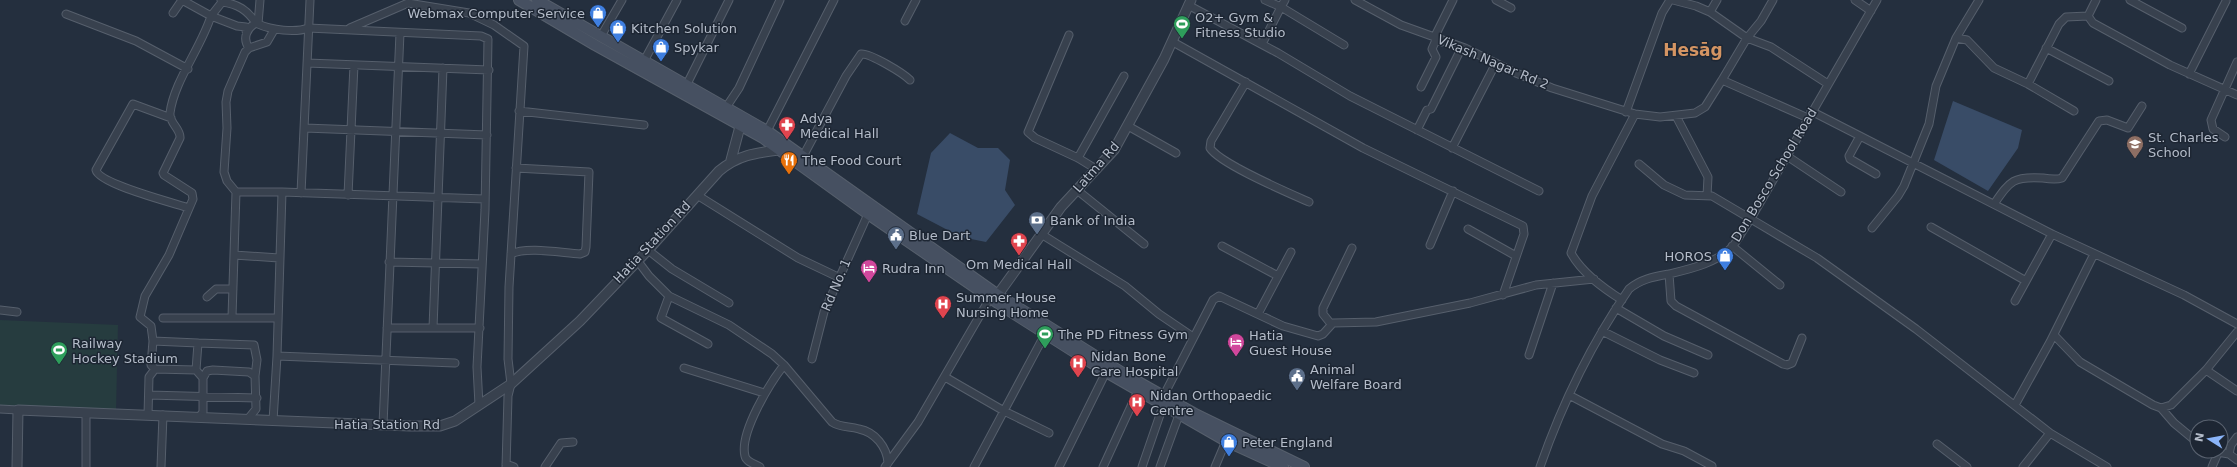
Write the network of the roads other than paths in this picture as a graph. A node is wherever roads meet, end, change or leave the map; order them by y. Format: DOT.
graph roads {
  1 [pos="260,0"];
  2 [pos="310,0"];
  3 [pos="519,0"];
  4 [pos="537,0"];
  5 [pos="622,0"];
  6 [pos="677,0"];
  7 [pos="729,0"];
  8 [pos="780,0"];
  9 [pos="834,0"];
  10 [pos="916,0"];
  11 [pos="1265,0"];
  12 [pos="1285,0"];
  13 [pos="1356,0"];
  14 [pos="1453,0"];
  15 [pos="1496,0"];
  16 [pos="1669,0"];
  17 [pos="1717,0"];
  18 [pos="1773,0"];
  19 [pos="1855,0"];
  20 [pos="1877,0"];
  21 [pos="1979,0"];
  22 [pos="2096,0"];
  23 [pos="2130,0"];
  24 [pos="222,1"];
  25 [pos="2226,1"];
  26 [pos="1189,2"];
  27 [pos="1281,7"];
  28 [pos="1512,8"];
  29 [pos="1710,12"];
  30 [pos="1871,12"];
  31 [pos="173,13"];
  32 [pos="66,14"];
  33 [pos="211,16"];
  34 [pos="2088,16"];
  35 [pos="905,21"];
  36 [pos="257,23"];
  37 [pos="308,28"];
  38 [pos="2182,28"];
  39 [pos="348,29"];
  40 [pos="274,30"];
  41 [pos="246,31"];
  42 [pos="400,33"];
  43 [pos="1069,35"];
  44 [pos="601,36"];
  45 [pos="1435,36"];
  46 [pos="1746,38"];
  47 [pos="1956,38"];
  48 [pos="1443,40"];
  49 [pos="1173,42"];
  50 [pos="1262,44"];
  51 [pos="1344,45"];
  52 [pos="1462,47"];
  53 [pos="249,48"];
  54 [pos="2046,48"];
  55 [pos="644,61"];
  56 [pos="2237,62"];
  57 [pos="307,63"];
  58 [pos="1496,63"];
  59 [pos="354,65"];
  60 [pos="398,65"];
  61 [pos="443,68"];
  62 [pos="188,69"];
  63 [pos="489,70"];
  64 [pos="2189,74"];
  65 [pos="1124,76"];
  66 [pos="910,80"];
  67 [pos="1722,80"];
  68 [pos="2109,81"];
  69 [pos="1246,82"];
  70 [pos="687,84"];
  71 [pos="1828,84"];
  72 [pos="2028,84"];
  73 [pos="1421,87"];
  74 [pos="2223,90"];
  75 [pos="2237,96"];
  76 [pos="727,106"];
  77 [pos="2142,106"];
  78 [pos="519,111"];
  79 [pos="2074,111"];
  80 [pos="1626,112"];
  81 [pos="1635,114"];
  82 [pos="1810,114"];
  83 [pos="1676,116"];
  84 [pos="171,118"];
  85 [pos="742,120"];
  86 [pos="644,125"];
  87 [pos="1128,126"];
  88 [pos="304,128"];
  89 [pos="350,129"];
  90 [pos="1417,130"];
  91 [pos="396,131"];
  92 [pos="442,134"];
  93 [pos="487,135"];
  94 [pos="765,135"];
  95 [pos="1860,136"];
  96 [pos="2225,137"];
  97 [pos="782,147"];
  98 [pos="1452,148"];
  99 [pos="1176,153"];
  100 [pos="1787,156"];
  101 [pos="1078,158"];
  102 [pos="731,160"];
  103 [pos="801,160"];
  104 [pos="1639,164"];
  105 [pos="1913,164"];
  106 [pos="516,168"];
  107 [pos="1096,169"];
  108 [pos="1876,174"];
  109 [pos="1077,190"];
  110 [pos="1453,191"];
  111 [pos="1539,191"];
  112 [pos="236,192"];
  113 [pos="282,192"];
  114 [pos="1841,192"];
  115 [pos="301,193"];
  116 [pos="348,195"];
  117 [pos="697,195"];
  118 [pos="1707,196"];
  119 [pos="392,197"];
  120 [pos="438,198"];
  121 [pos="485,198"];
  122 [pos="1309,202"];
  123 [pos="1994,204"];
  124 [pos="190,208"];
  125 [pos="868,214"];
  126 [pos="1750,220"];
  127 [pos="1931,227"];
  128 [pos="1872,228"];
  129 [pos="1468,229"];
  130 [pos="1041,234"];
  131 [pos="2052,234"];
  132 [pos="1144,244"];
  133 [pos="1430,245"];
  134 [pos="1222,246"];
  135 [pos="1732,246"];
  136 [pos="1352,248"];
  137 [pos="648,250"];
  138 [pos="1291,252"];
  139 [pos="511,254"];
  140 [pos="2094,254"];
  141 [pos="234,256"];
  142 [pos="1516,256"];
  143 [pos="279,258"];
  144 [pos="637,260"];
  145 [pos="389,262"];
  146 [pos="436,263"];
  147 [pos="482,264"];
  148 [pos="1668,274"];
  149 [pos="1278,276"];
  150 [pos="838,277"];
  151 [pos="1594,279"];
  152 [pos="2026,281"];
  153 [pos="1553,283"];
  154 [pos="1780,285"];
  155 [pos="233,289"];
  156 [pos="1503,295"];
  157 [pos="669,296"];
  158 [pos="207,297"];
  159 [pos="994,298"];
  160 [pos="1622,300"];
  161 [pos="2015,301"];
  162 [pos="729,303"];
  163 [pos="1616,308"];
  164 [pos="0,310"];
  165 [pos="17,312"];
  166 [pos="1258,314"];
  167 [pos="232,317"];
  168 [pos="163,318"];
  169 [pos="278,318"];
  170 [pos="1331,324"];
  171 [pos="2237,324"];
  172 [pos="387,328"];
  173 [pos="433,328"];
  174 [pos="480,328"];
  175 [pos="1602,331"];
  176 [pos="2237,332"];
  177 [pos="1044,334"];
  178 [pos="2054,334"];
  179 [pos="1193,337"];
  180 [pos="1802,338"];
  181 [pos="153,340"];
  182 [pos="198,343"];
  183 [pos="708,344"];
  184 [pos="1529,355"];
  185 [pos="1708,355"];
  186 [pos="277,356"];
  187 [pos="386,359"];
  188 [pos="812,359"];
  189 [pos="455,363"];
  190 [pos="784,365"];
  191 [pos="684,368"];
  192 [pos="154,369"];
  193 [pos="196,370"];
  194 [pos="2206,370"];
  195 [pos="1106,372"];
  196 [pos="1694,374"];
  197 [pos="256,376"];
  198 [pos="945,377"];
  199 [pos="203,378"];
  200 [pos="510,384"];
  201 [pos="1138,391"];
  202 [pos="2237,391"];
  203 [pos="764,393"];
  204 [pos="149,395"];
  205 [pos="1569,395"];
  206 [pos="203,396"];
  207 [pos="256,398"];
  208 [pos="1163,402"];
  209 [pos="479,404"];
  210 [pos="2015,405"];
  211 [pos="2161,408"];
  212 [pos="0,409"];
  213 [pos="18,410"];
  214 [pos="1004,411"];
  215 [pos="86,413"];
  216 [pos="148,415"];
  217 [pos="1179,415"];
  218 [pos="163,416"];
  219 [pos="200,416"];
  220 [pos="248,419"];
  221 [pos="1195,419"];
  222 [pos="273,420"];
  223 [pos="383,425"];
  224 [pos="1049,433"];
  225 [pos="2050,433"];
  226 [pos="2189,435"];
  227 [pos="2237,437"];
  228 [pos="1226,441"];
  229 [pos="573,442"];
  230 [pos="1937,444"];
  231 [pos="2229,454"];
  232 [pos="2237,460"];
  233 [pos="887,465"];
  234 [pos="506,466"];
  235 [pos="977,466"];
  236 [pos="1712,466"];
  237 [pos="17,467"];
  238 [pos="86,467"];
  239 [pos="161,467"];
  240 [pos="514,467"];
  241 [pos="545,467"];
  242 [pos="760,467"];
  243 [pos="1060,467"];
  244 [pos="1103,467"];
  245 [pos="1142,467"];
  246 [pos="1160,467"];
  247 [pos="1215,467"];
  248 [pos="1283,467"];
  249 [pos="1304,467"];
  250 [pos="1540,467"];
  251 [pos="1967,467"];
  252 [pos="2023,467"];
  253 [pos="2107,467"];
  1 -- 36 [label="street"];
  2 -- 37 [label="street"];
  3 -- 85 [label="main road"];
  4 -- 44 [label="main road"];
  5 -- 44 [label="street"];
  6 -- 55 [label="street"];
  7 -- 70 [label="street"];
  8 -- 76 [label="street"];
  9 -- 94 [label="street"];
  10 -- 35 [label="street"];
  11 -- 27 [label="street"];
  12 -- 27 [label="street"];
  13 -- 45 [label="street, Vikash Nagar Rd 2"];
  14 -- 45 [label="street"];
  15 -- 28 [label="street"];
  16 -- 29 [label="street"];
  16 -- 80 [label="street"];
  17 -- 29 [label="street"];
  18 -- 46 [label="street, Vikash Nagar Rd 2"];
  19 -- 30 [label="street"];
  20 -- 30 [label="street, Don Bosco School Road"];
  21 -- 47 [label="street"];
  22 -- 34 [label="street"];
  23 -- 38 [label="street"];
  24 -- 33 [label="street"];
  24 -- 36 [label="street"];
  25 -- 64 [label="street"];
  26 -- 49 [label="street, Latma Rd"];
  26 -- 50 [label="street"];
  27 -- 50 [label="street"];
  27 -- 51 [label="street"];
  29 -- 46 [label="street"];
  30 -- 71 [label="street, Don Bosco School Road"];
  31 -- 33 [label="street"];
  32 -- 62 [label="street"];
  33 -- 41 [label="street"];
  33 -- 62 [label="street"];
  34 -- 54 [label="street"];
  34 -- 64 [label="street"];
  36 -- 40 [label="street"];
  36 -- 41 [label="street"];
  37 -- 39 [label="street"];
  37 -- 40 [label="street"];
  37 -- 57 [label="street"];
  39 -- 42 [label="street"];
  39 -- 78 [label="street"];
  40 -- 53 [label="street"];
  41 -- 53 [label="street"];
  42 -- 60 [label="street"];
  42 -- 63 [label="street"];
  43 -- 101 [label="street"];
  44 -- 55 [label="main road"];
  45 -- 48 [label="street, Vikash Nagar Rd 2"];
  46 -- 67 [label="street, Vikash Nagar Rd 2"];
  46 -- 71 [label="street"];
  47 -- 72 [label="street"];
  47 -- 105 [label="street"];
  48 -- 52 [label="street, Vikash Nagar Rd 2"];
  48 -- 73 [label="street"];
  49 -- 69 [label="street"];
  49 -- 87 [label="street, Latma Rd"];
  50 -- 90 [label="street"];
  52 -- 58 [label="street, Vikash Nagar Rd 2"];
  52 -- 90 [label="street"];
  53 -- 112 [label="street"];
  54 -- 68 [label="street"];
  54 -- 72 [label="street"];
  55 -- 70 [label="main road"];
  56 -- 74 [label="street"];
  57 -- 59 [label="street"];
  57 -- 88 [label="street"];
  58 -- 80 [label="street, Vikash Nagar Rd 2"];
  58 -- 98 [label="street"];
  59 -- 60 [label="street"];
  59 -- 89 [label="street"];
  60 -- 61 [label="street"];
  60 -- 91 [label="street"];
  61 -- 63 [label="street"];
  61 -- 92 [label="street"];
  62 -- 84 [label="street"];
  63 -- 93 [label="street"];
  64 -- 74 [label="street"];
  65 -- 101 [label="street"];
  66 -- 103 [label="street"];
  67 -- 82 [label="street"];
  67 -- 83 [label="street, Vikash Nagar Rd 2"];
  69 -- 110 [label="street"];
  69 -- 122 [label="street"];
  70 -- 76 [label="main road"];
  71 -- 82 [label="street, Don Bosco School Road"];
  72 -- 79 [label="street"];
  74 -- 75 [label="street"];
  74 -- 96 [label="street"];
  76 -- 85 [label="main road"];
  77 -- 123 [label="street"];
  78 -- 86 [label="street"];
  78 -- 106 [label="street"];
  80 -- 81 [label="street, Vikash Nagar Rd 2"];
  81 -- 83 [label="street, Vikash Nagar Rd 2"];
  81 -- 151 [label="street"];
  82 -- 95 [label="street"];
  82 -- 100 [label="street, Don Bosco School Road"];
  83 -- 118 [label="street"];
  84 -- 124 [label="street"];
  84 -- 124 [label="street"];
  85 -- 94 [label="main road"];
  85 -- 102 [label="street"];
  87 -- 99 [label="street"];
  87 -- 107 [label="street, Latma Rd"];
  88 -- 89 [label="street"];
  88 -- 115 [label="street"];
  89 -- 91 [label="street"];
  89 -- 116 [label="street"];
  90 -- 98 [label="street"];
  91 -- 92 [label="street"];
  91 -- 119 [label="street"];
  92 -- 93 [label="street"];
  92 -- 120 [label="street"];
  93 -- 121 [label="street"];
  94 -- 97 [label="main road"];
  95 -- 105 [label="street"];
  95 -- 108 [label="street"];
  97 -- 102 [label="street"];
  97 -- 103 [label="main road"];
  98 -- 111 [label="street"];
  100 -- 114 [label="street"];
  100 -- 126 [label="street, Don Bosco School Road"];
  101 -- 107 [label="street"];
  102 -- 117 [label="street, Hatia Station Rd"];
  103 -- 125 [label="main road"];
  103 -- 159 [label="main road"];
  104 -- 118 [label="street"];
  105 -- 123 [label="street"];
  105 -- 128 [label="street"];
  106 -- 139 [label="street"];
  106 -- 139 [label="street"];
  107 -- 109 [label="street, Latma Rd"];
  109 -- 130 [label="street, Latma Rd"];
  109 -- 132 [label="street"];
  110 -- 133 [label="street"];
  110 -- 142 [label="street"];
  112 -- 113 [label="street"];
  112 -- 141 [label="street"];
  113 -- 115 [label="street"];
  113 -- 143 [label="street"];
  115 -- 116 [label="street"];
  116 -- 119 [label="street"];
  117 -- 137 [label="street, Hatia Station Rd"];
  117 -- 150 [label="street"];
  118 -- 126 [label="street"];
  119 -- 120 [label="street"];
  119 -- 145 [label="street"];
  120 -- 121 [label="street"];
  120 -- 146 [label="street"];
  121 -- 147 [label="street"];
  123 -- 131 [label="street"];
  124 -- 181 [label="street"];
  125 -- 150 [label="street, Rd No. 1"];
  125 -- 159 [label="main road"];
  126 -- 135 [label="street, Don Bosco School Road"];
  126 -- 210 [label="street"];
  127 -- 152 [label="street"];
  129 -- 142 [label="street"];
  130 -- 159 [label="street, Latma Rd"];
  130 -- 179 [label="street"];
  131 -- 140 [label="street"];
  131 -- 152 [label="street"];
  134 -- 149 [label="street"];
  135 -- 148 [label="street, Don Bosco School Road"];
  135 -- 154 [label="street"];
  136 -- 170 [label="street"];
  137 -- 144 [label="street, Hatia Station Rd"];
  137 -- 162 [label="street"];
  138 -- 149 [label="street"];
  139 -- 200 [label="street"];
  140 -- 171 [label="street"];
  140 -- 178 [label="street"];
  141 -- 143 [label="street"];
  141 -- 155 [label="street"];
  142 -- 156 [label="street"];
  143 -- 169 [label="street"];
  144 -- 157 [label="street"];
  144 -- 200 [label="street, Hatia Station Rd"];
  145 -- 146 [label="street"];
  145 -- 172 [label="street"];
  146 -- 147 [label="street"];
  146 -- 173 [label="street"];
  147 -- 174 [label="street"];
  148 -- 160 [label="street, Don Bosco School Road"];
  148 -- 180 [label="street"];
  149 -- 166 [label="street"];
  150 -- 188 [label="street, Rd No. 1"];
  151 -- 153 [label="street"];
  151 -- 160 [label="street"];
  152 -- 161 [label="street"];
  153 -- 156 [label="street"];
  153 -- 184 [label="street"];
  155 -- 158 [label="street"];
  155 -- 167 [label="street"];
  156 -- 170 [label="street"];
  157 -- 183 [label="street"];
  157 -- 190 [label="street"];
  159 -- 177 [label="main road"];
  159 -- 198 [label="street"];
  159 -- 208 [label="main road"];
  160 -- 163 [label="street, Don Bosco School Road"];
  163 -- 175 [label="street, Don Bosco School Road"];
  163 -- 185 [label="street"];
  164 -- 165 [label="street"];
  166 -- 170 [label="street"];
  166 -- 179 [label="street"];
  167 -- 168 [label="street"];
  167 -- 169 [label="street"];
  169 -- 186 [label="street"];
  172 -- 173 [label="street"];
  172 -- 187 [label="street"];
  173 -- 174 [label="street"];
  174 -- 209 [label="street"];
  175 -- 196 [label="street"];
  175 -- 205 [label="street, Don Bosco School Road"];
  176 -- 194 [label="street"];
  177 -- 195 [label="main road"];
  177 -- 214 [label="street"];
  178 -- 210 [label="street"];
  178 -- 211 [label="street"];
  179 -- 208 [label="street"];
  181 -- 182 [label="street"];
  181 -- 192 [label="street"];
  182 -- 193 [label="street"];
  182 -- 197 [label="street"];
  186 -- 187 [label="street"];
  186 -- 222 [label="street"];
  187 -- 189 [label="street"];
  187 -- 223 [label="street"];
  190 -- 203 [label="street"];
  190 -- 233 [label="street"];
  191 -- 203 [label="street"];
  192 -- 193 [label="street"];
  192 -- 204 [label="street"];
  193 -- 199 [label="street"];
  194 -- 202 [label="street"];
  194 -- 211 [label="street"];
  195 -- 201 [label="main road"];
  195 -- 243 [label="street"];
  197 -- 199 [label="street"];
  197 -- 207 [label="street"];
  198 -- 214 [label="street"];
  198 -- 233 [label="street"];
  199 -- 206 [label="street"];
  200 -- 209 [label="street, Hatia Station Rd"];
  200 -- 234 [label="street"];
  201 -- 208 [label="main road"];
  201 -- 244 [label="street"];
  203 -- 242 [label="street"];
  204 -- 206 [label="street"];
  204 -- 216 [label="street"];
  205 -- 236 [label="street"];
  205 -- 250 [label="street, Don Bosco School Road"];
  206 -- 207 [label="street"];
  206 -- 219 [label="street"];
  207 -- 220 [label="street"];
  208 -- 217 [label="main road"];
  208 -- 221 [label="main road"];
  208 -- 245 [label="street"];
  209 -- 223 [label="street, Hatia Station Rd"];
  210 -- 225 [label="street"];
  211 -- 226 [label="street"];
  212 -- 213 [label="street"];
  213 -- 215 [label="street, Hatia Station Rd"];
  213 -- 237 [label="street"];
  214 -- 224 [label="street"];
  214 -- 235 [label="street"];
  215 -- 216 [label="street, Hatia Station Rd"];
  215 -- 238 [label="street"];
  216 -- 218 [label="street, Hatia Station Rd"];
  217 -- 221 [label="main road"];
  217 -- 246 [label="street"];
  218 -- 219 [label="street, Hatia Station Rd"];
  218 -- 239 [label="street"];
  219 -- 220 [label="street, Hatia Station Rd"];
  220 -- 222 [label="street, Hatia Station Rd"];
  221 -- 228 [label="main road"];
  221 -- 249 [label="main road"];
  222 -- 223 [label="street, Hatia Station Rd"];
  225 -- 252 [label="street"];
  225 -- 253 [label="street"];
  227 -- 231 [label="street"];
  228 -- 247 [label="street"];
  228 -- 248 [label="main road"];
  229 -- 241 [label="street"];
  230 -- 251 [label="street"];
  231 -- 232 [label="street"];
  234 -- 240 [label="street"];
}
